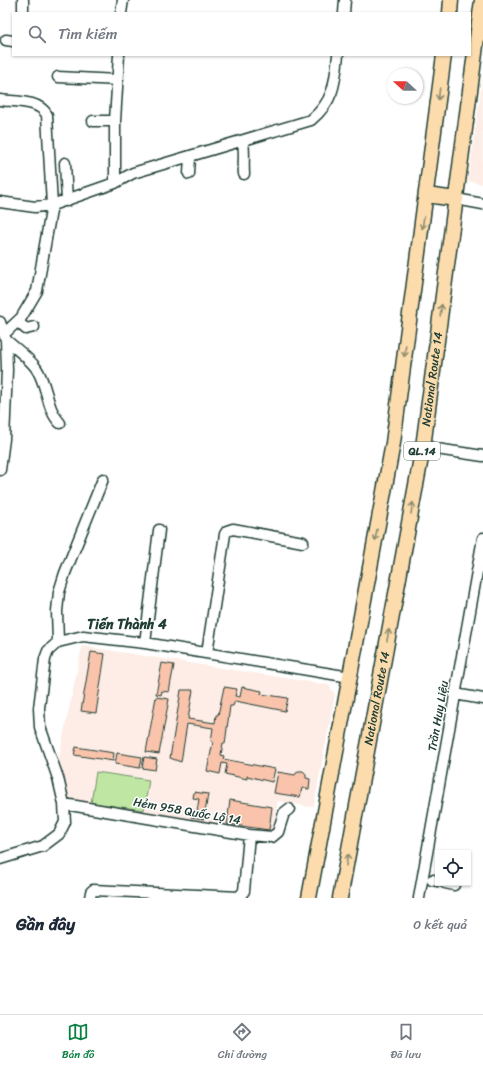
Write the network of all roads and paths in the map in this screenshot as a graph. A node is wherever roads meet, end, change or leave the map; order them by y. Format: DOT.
graph roads {
  1 [pos="23,0"];
  2 [pos="123,0"];
  3 [pos="345,0"];
  4 [pos="451,0"];
  5 [pos="482,0"];
  6 [pos="24,12"];
  7 [pos="121,12"];
  8 [pos="344,12"];
  9 [pos="450,12"];
  10 [pos="119,56"];
  11 [pos="338,56"];
  12 [pos="444,56"];
  13 [pos="58,77"];
  14 [pos="118,80"];
  15 [pos="0,100"];
  16 [pos="93,121"];
  17 [pos="115,121"];
  18 [pos="243,141"];
  19 [pos="190,156"];
  20 [pos="65,163"];
  21 [pos="189,174"];
  22 [pos="244,174"];
  23 [pos="115,183"];
  24 [pos="426,195"];
  25 [pos="456,199"];
  26 [pos="67,201"];
  27 [pos="0,202"];
  28 [pos="483,204"];
  29 [pos="52,205"];
  30 [pos="0,322"];
  31 [pos="18,322"];
  32 [pos="34,327"];
  33 [pos="6,337"];
  34 [pos="3,371"];
  35 [pos="60,423"];
  36 [pos="423,446"];
  37 [pos="483,456"];
  38 [pos="0,470"];
  39 [pos="103,479"];
  40 [pos="159,530"];
  41 [pos="483,538"];
  42 [pos="303,542"];
  43 [pos="58,642"];
  44 [pos="144,643"];
  45 [pos="207,653"];
  46 [pos="350,677"];
  47 [pos="455,694"];
  48 [pos="483,699"];
  49 [pos="64,804"];
  50 [pos="289,809"];
  51 [pos="249,835"];
  52 [pos="0,859"];
  53 [pos="430,880"];
  54 [pos="90,898"];
  55 [pos="311,898"];
  56 [pos="340,898"];
  57 [pos="419,898"];
  1 -- 6 [label="street"];
  2 -- 7 [label="street"];
  3 -- 8 [label="street"];
  4 -- 9 [label="highway"];
  5 -- 25 [label="highway, National Route 14 / QL.14"];
  10 -- 14 [label="street"];
  11 -- 18 [label="street"];
  12 -- 24 [label="highway, QL.14, one-way"];
  13 -- 14 [label="street"];
  14 -- 17 [label="street"];
  15 -- 29 [label="street"];
  16 -- 17 [label="street"];
  17 -- 23 [label="street"];
  18 -- 19 [label="street"];
  18 -- 22 [label="street"];
  19 -- 21 [label="street"];
  19 -- 23 [label="street"];
  20 -- 26 [label="street"];
  23 -- 26 [label="street"];
  24 -- 25 [label="highway"];
  24 -- 46 [label="highway, QL.14, one-way"];
  25 -- 28 [label="street"];
  36 -- 25 [label="highway, National Route 14 / QL.14, one-way"];
  26 -- 29 [label="street"];
  27 -- 29 [label="street"];
  29 -- 31 [label="street"];
  30 -- 33 [label="street"];
  31 -- 32 [label="street"];
  31 -- 33 [label="street"];
  33 -- 34 [label="street"];
  33 -- 35 [label="street"];
  34 -- 38 [label="street"];
  36 -- 37 [label="street"];
  56 -- 36 [label="highway, National Route 14 / QL.14, one-way"];
  39 -- 43 [label="street"];
  40 -- 44 [label="street"];
  41 -- 47 [label="street, Trần Huy Liệu"];
  42 -- 45 [label="street"];
  43 -- 44 [label="street"];
  43 -- 49 [label="street"];
  44 -- 45 [label="street"];
  45 -- 46 [label="street"];
  46 -- 55 [label="highway, QL.14"];
  47 -- 48 [label="street"];
  47 -- 53 [label="street, Trần Huy Liệu"];
  49 -- 51 [label="street, Hẻm 958 Quốc Lộ 14"];
  49 -- 52 [label="street"];
  50 -- 51 [label="street, Hẻm 958 Quốc Lộ 14"];
  51 -- 54 [label="street"];
  53 -- 57 [label="street, Trần Huy Liệu"];
}
